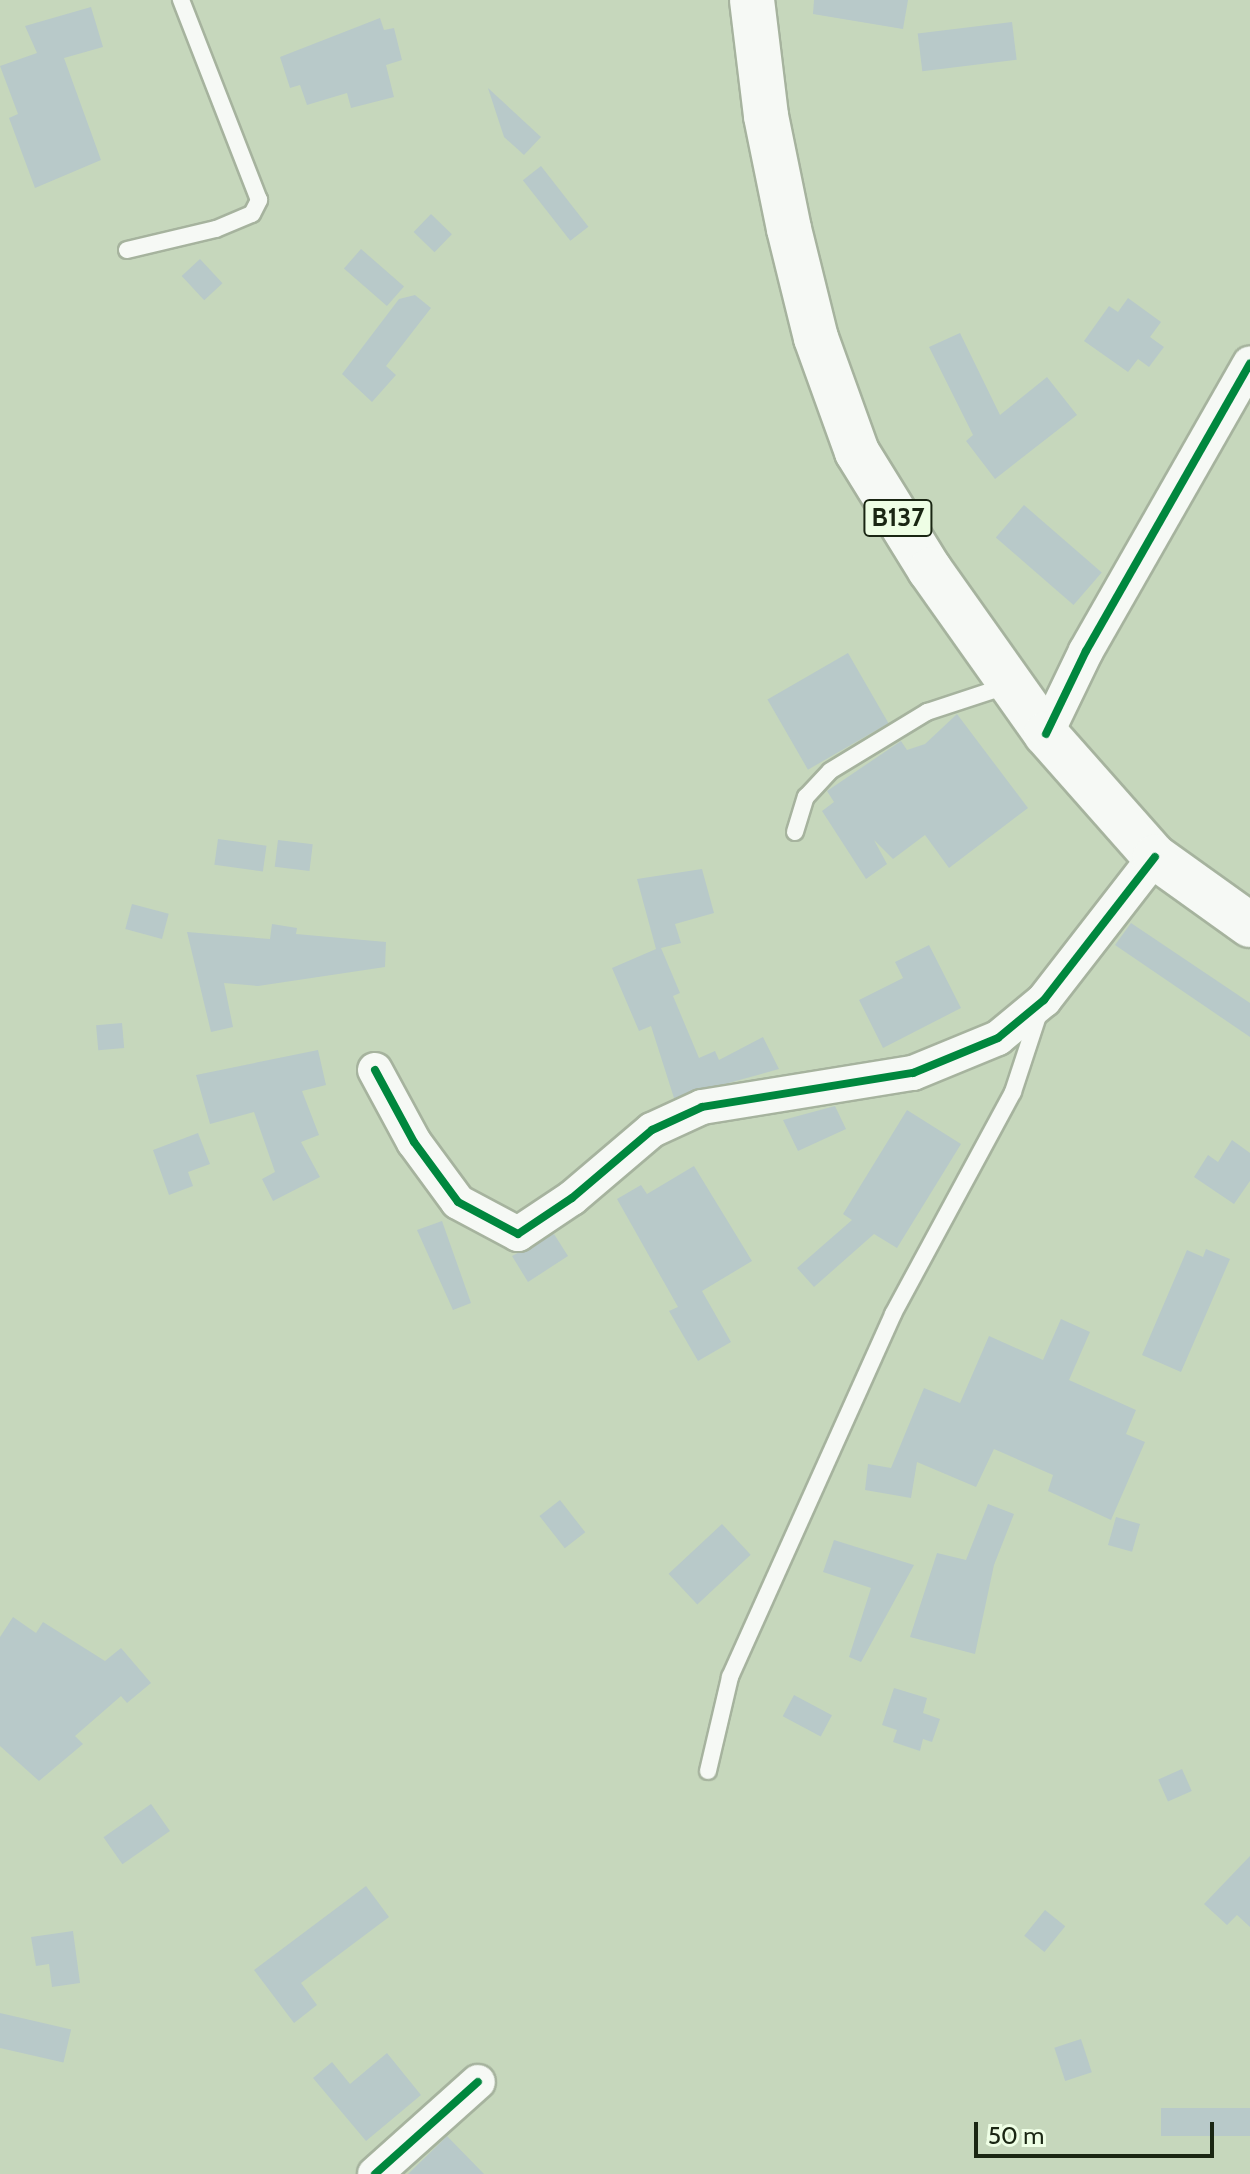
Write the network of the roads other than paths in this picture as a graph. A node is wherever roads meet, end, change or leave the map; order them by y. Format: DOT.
graph roads {
  1 [pos="181,0"];
  2 [pos="744,2"];
  3 [pos="127,250"];
  4 [pos="1250,364"];
  5 [pos="1011,685"];
  6 [pos="1046,734"];
  7 [pos="795,832"];
  8 [pos="1155,857"];
  9 [pos="1250,925"];
  10 [pos="1044,1000"];
  11 [pos="375,1070"];
  12 [pos="708,1771"];
  13 [pos="478,2082"];
  14 [pos="375,2174"];
  1 -- 3 [label="lane"];
  2 -- 5 [label="main road, B137"];
  4 -- 6 [label="street"];
  5 -- 6 [label="main road, B137"];
  5 -- 7 [label="lane"];
  6 -- 8 [label="main road, B137"];
  8 -- 9 [label="main road, B137"];
  8 -- 10 [label="street"];
  10 -- 11 [label="street"];
  10 -- 12 [label="lane"];
  13 -- 14 [label="street"];
}
